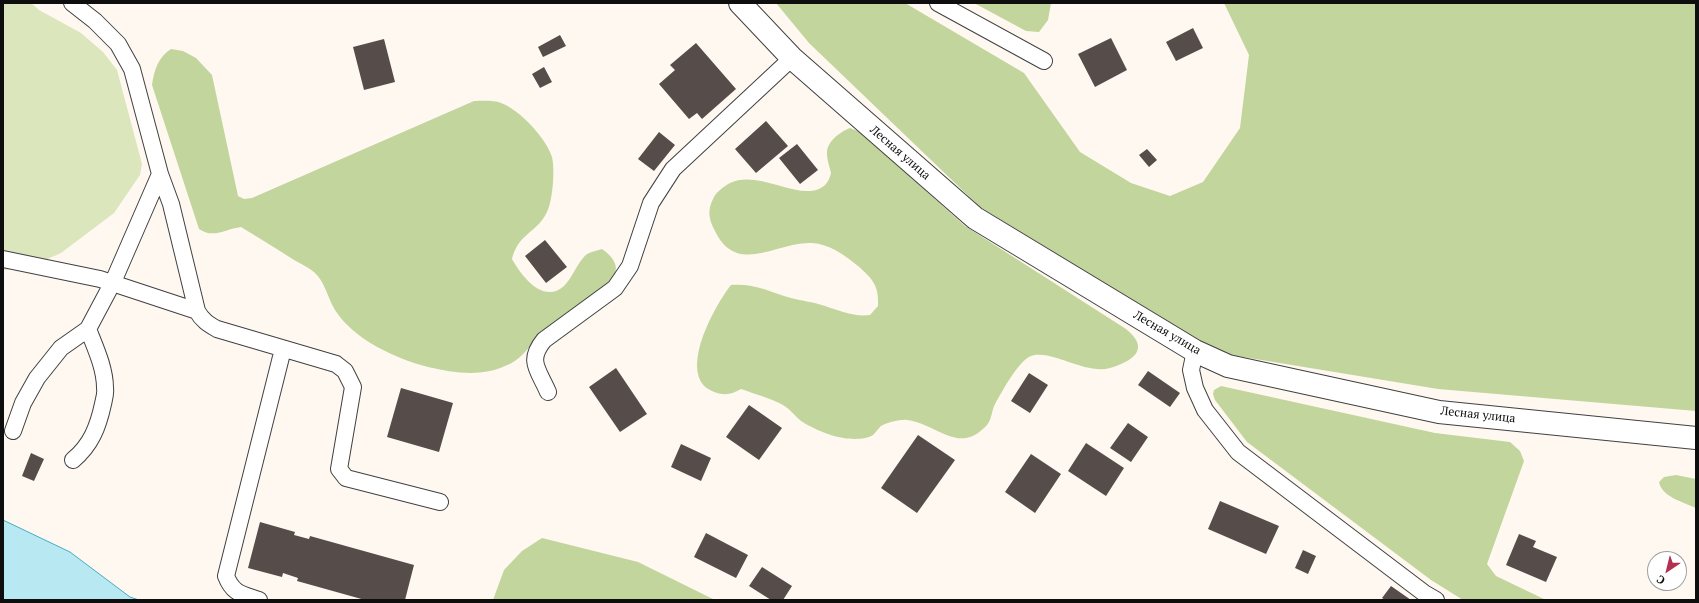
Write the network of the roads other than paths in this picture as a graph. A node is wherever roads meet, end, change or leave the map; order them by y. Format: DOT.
graph roads {
  1 [pos="72,3"];
  2 [pos="740,3"];
  3 [pos="938,3"];
  4 [pos="792,58"];
  5 [pos="1044,61"];
  6 [pos="160,174"];
  7 [pos="3,259"];
  8 [pos="113,282"];
  9 [pos="197,311"];
  10 [pos="88,329"];
  11 [pos="283,349"];
  12 [pos="1195,351"];
  13 [pos="548,392"];
  14 [pos="13,431"];
  15 [pos="1696,438"];
  16 [pos="73,460"];
  17 [pos="440,502"];
  18 [pos="259,600"];
  19 [pos="1436,600"];
  1 -- 6 [label="lane"];
  2 -- 4 [label="street, Лесная улица"];
  3 -- 5 [label="lane"];
  4 -- 12 [label="street, Лесная улица"];
  4 -- 13 [label="lane"];
  6 -- 8 [label="lane"];
  6 -- 9 [label="lane"];
  7 -- 8 [label="lane"];
  8 -- 9 [label="lane"];
  8 -- 10 [label="lane"];
  9 -- 11 [label="lane"];
  10 -- 14 [label="lane"];
  10 -- 16 [label="lane"];
  11 -- 17 [label="lane"];
  11 -- 18 [label="lane"];
  12 -- 15 [label="street, Лесная улица"];
  12 -- 19 [label="lane"];
}
